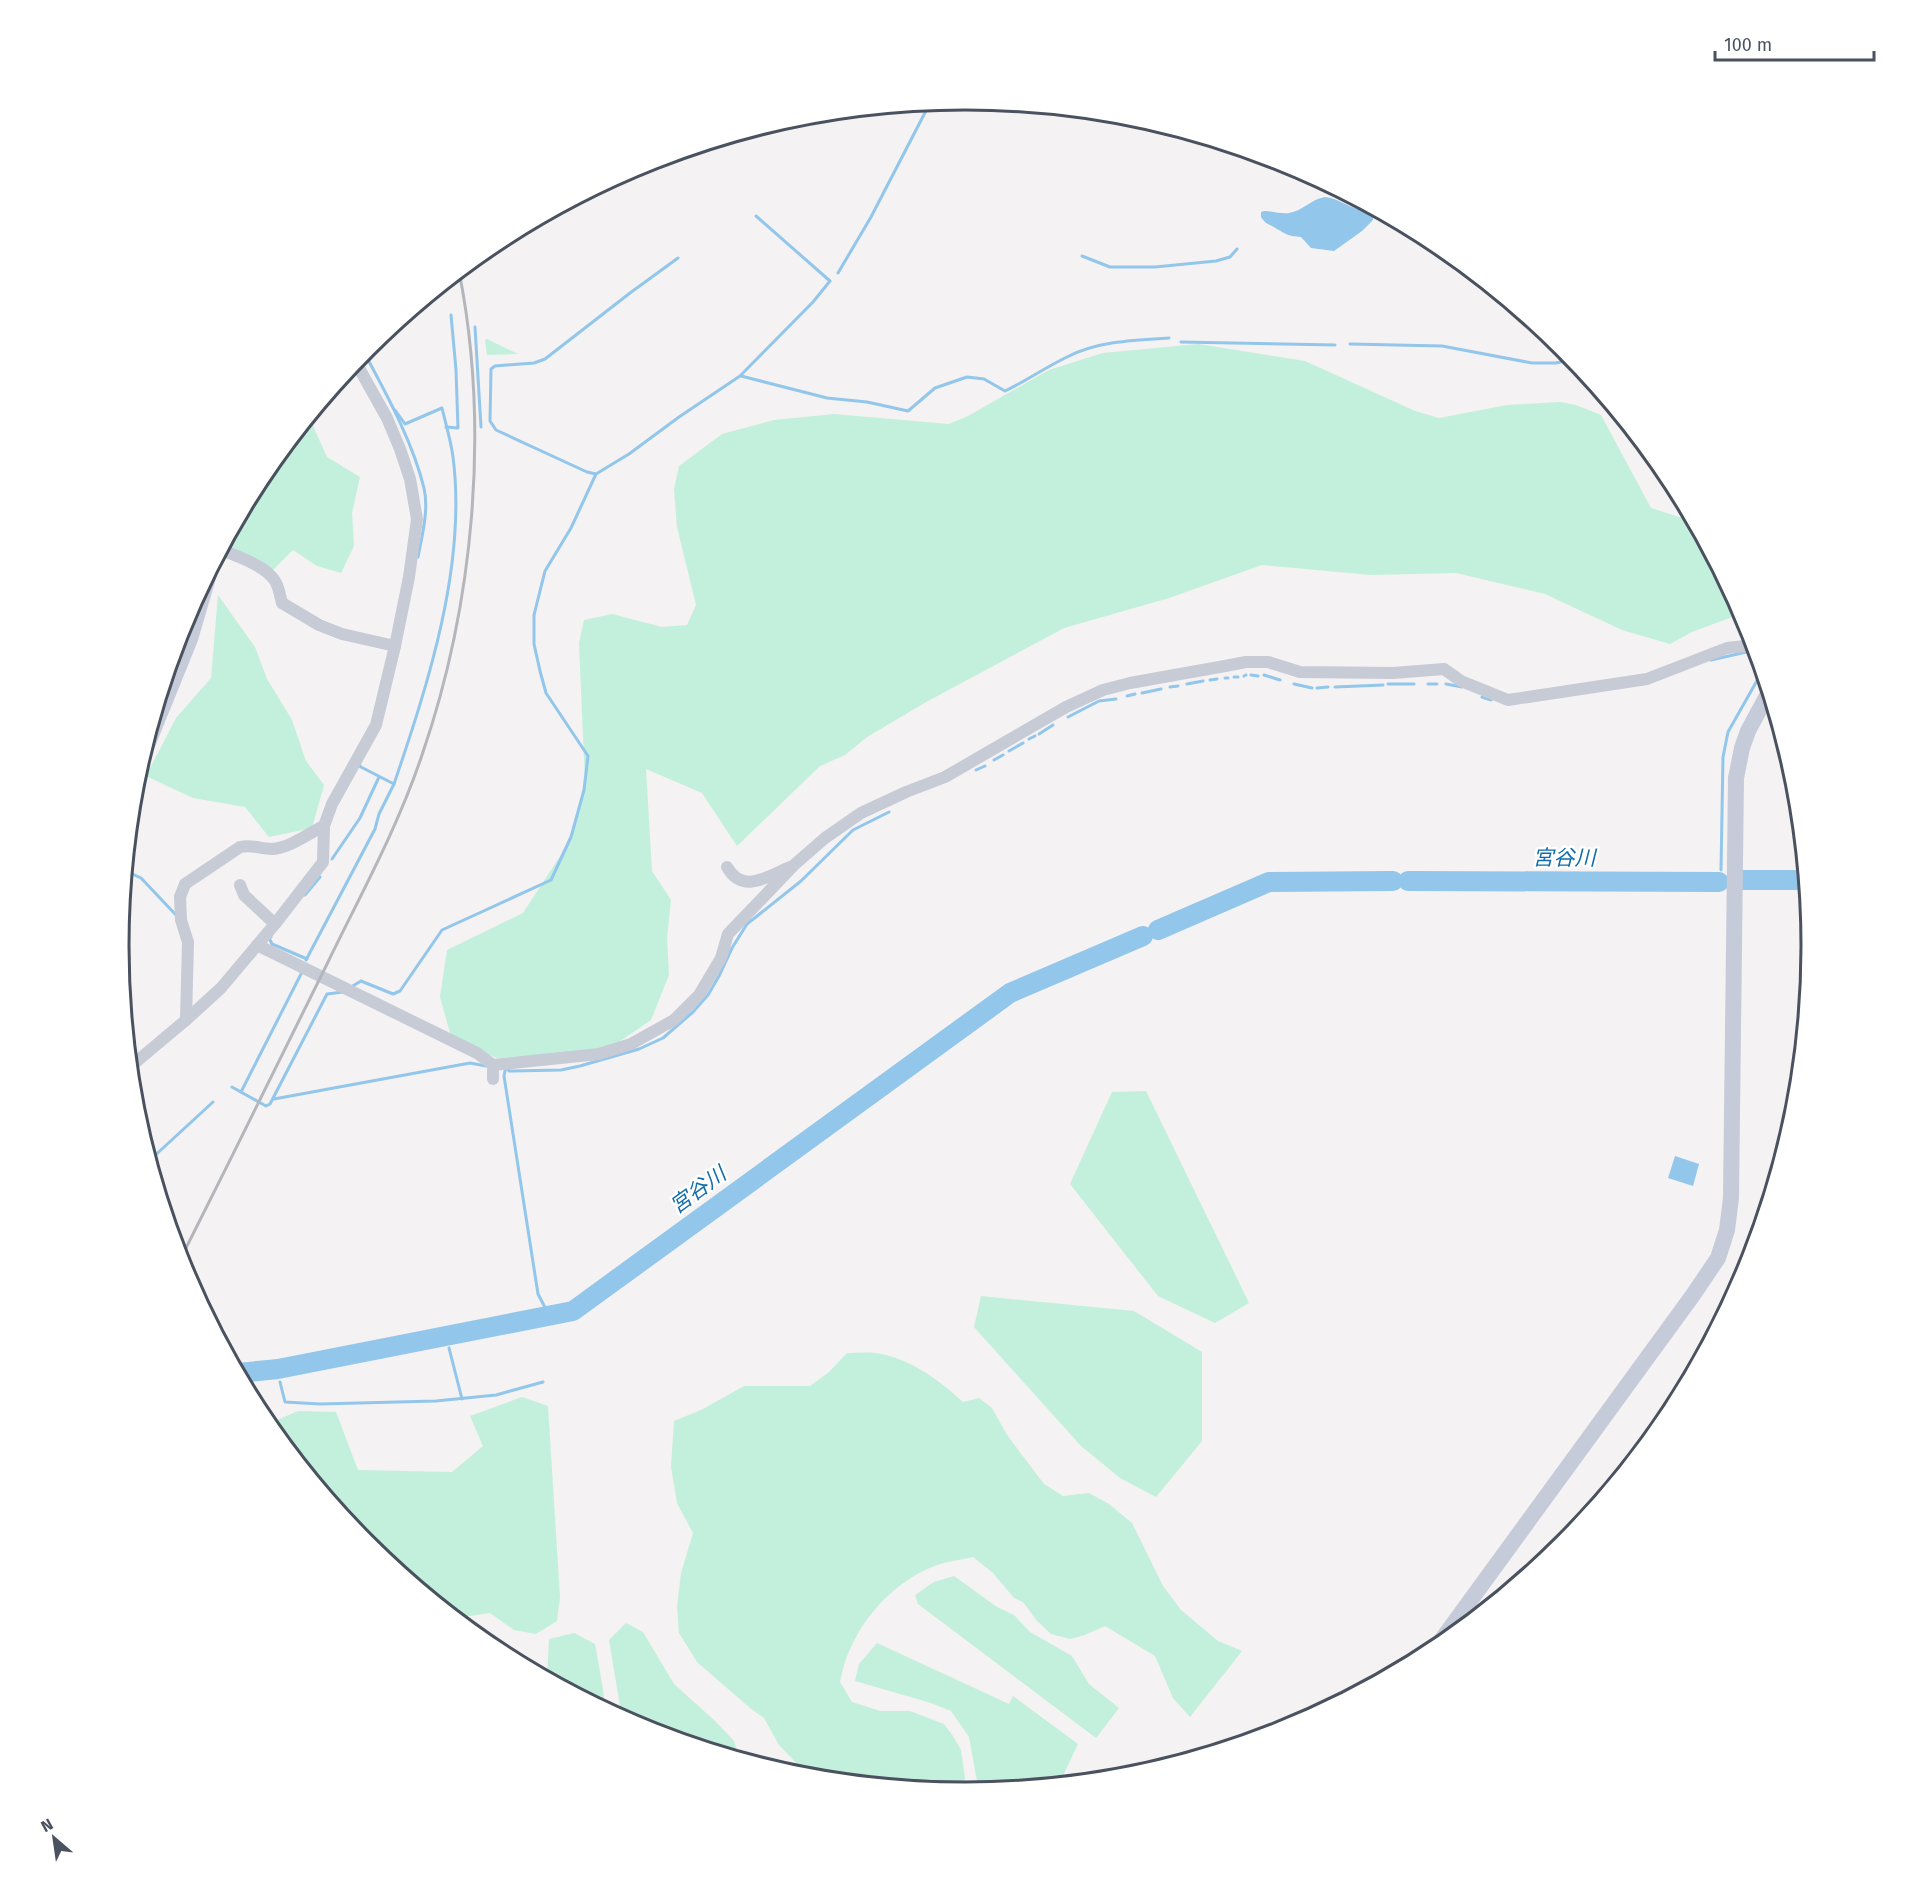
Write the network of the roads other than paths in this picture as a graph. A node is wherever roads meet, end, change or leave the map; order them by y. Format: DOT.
graph roads {
  1 [pos="360,370"];
  2 [pos="228,552"];
  3 [pos="195,621"];
  4 [pos="395,646"];
  5 [pos="1746,646"];
  6 [pos="170,687"];
  7 [pos="1765,700"];
  8 [pos="324,826"];
  9 [pos="794,866"];
  10 [pos="727,867"];
  11 [pos="240,885"];
  12 [pos="275,924"];
  13 [pos="257,945"];
  14 [pos="186,1020"];
  15 [pos="137,1060"];
  16 [pos="493,1065"];
  17 [pos="493,1079"];
  18 [pos="1451,1627"];
  1 -- 4 [label="street"];
  2 -- 4 [label="street"];
  3 -- 6 [label="street"];
  4 -- 8 [label="street"];
  5 -- 9 [label="street"];
  7 -- 18 [label="street"];
  8 -- 12 [label="street"];
  8 -- 14 [label="street"];
  9 -- 10 [label="street"];
  9 -- 16 [label="street"];
  11 -- 12 [label="street"];
  12 -- 13 [label="street"];
  13 -- 14 [label="street"];
  13 -- 16 [label="street"];
  14 -- 15 [label="street"];
  16 -- 17 [label="street"];
}
